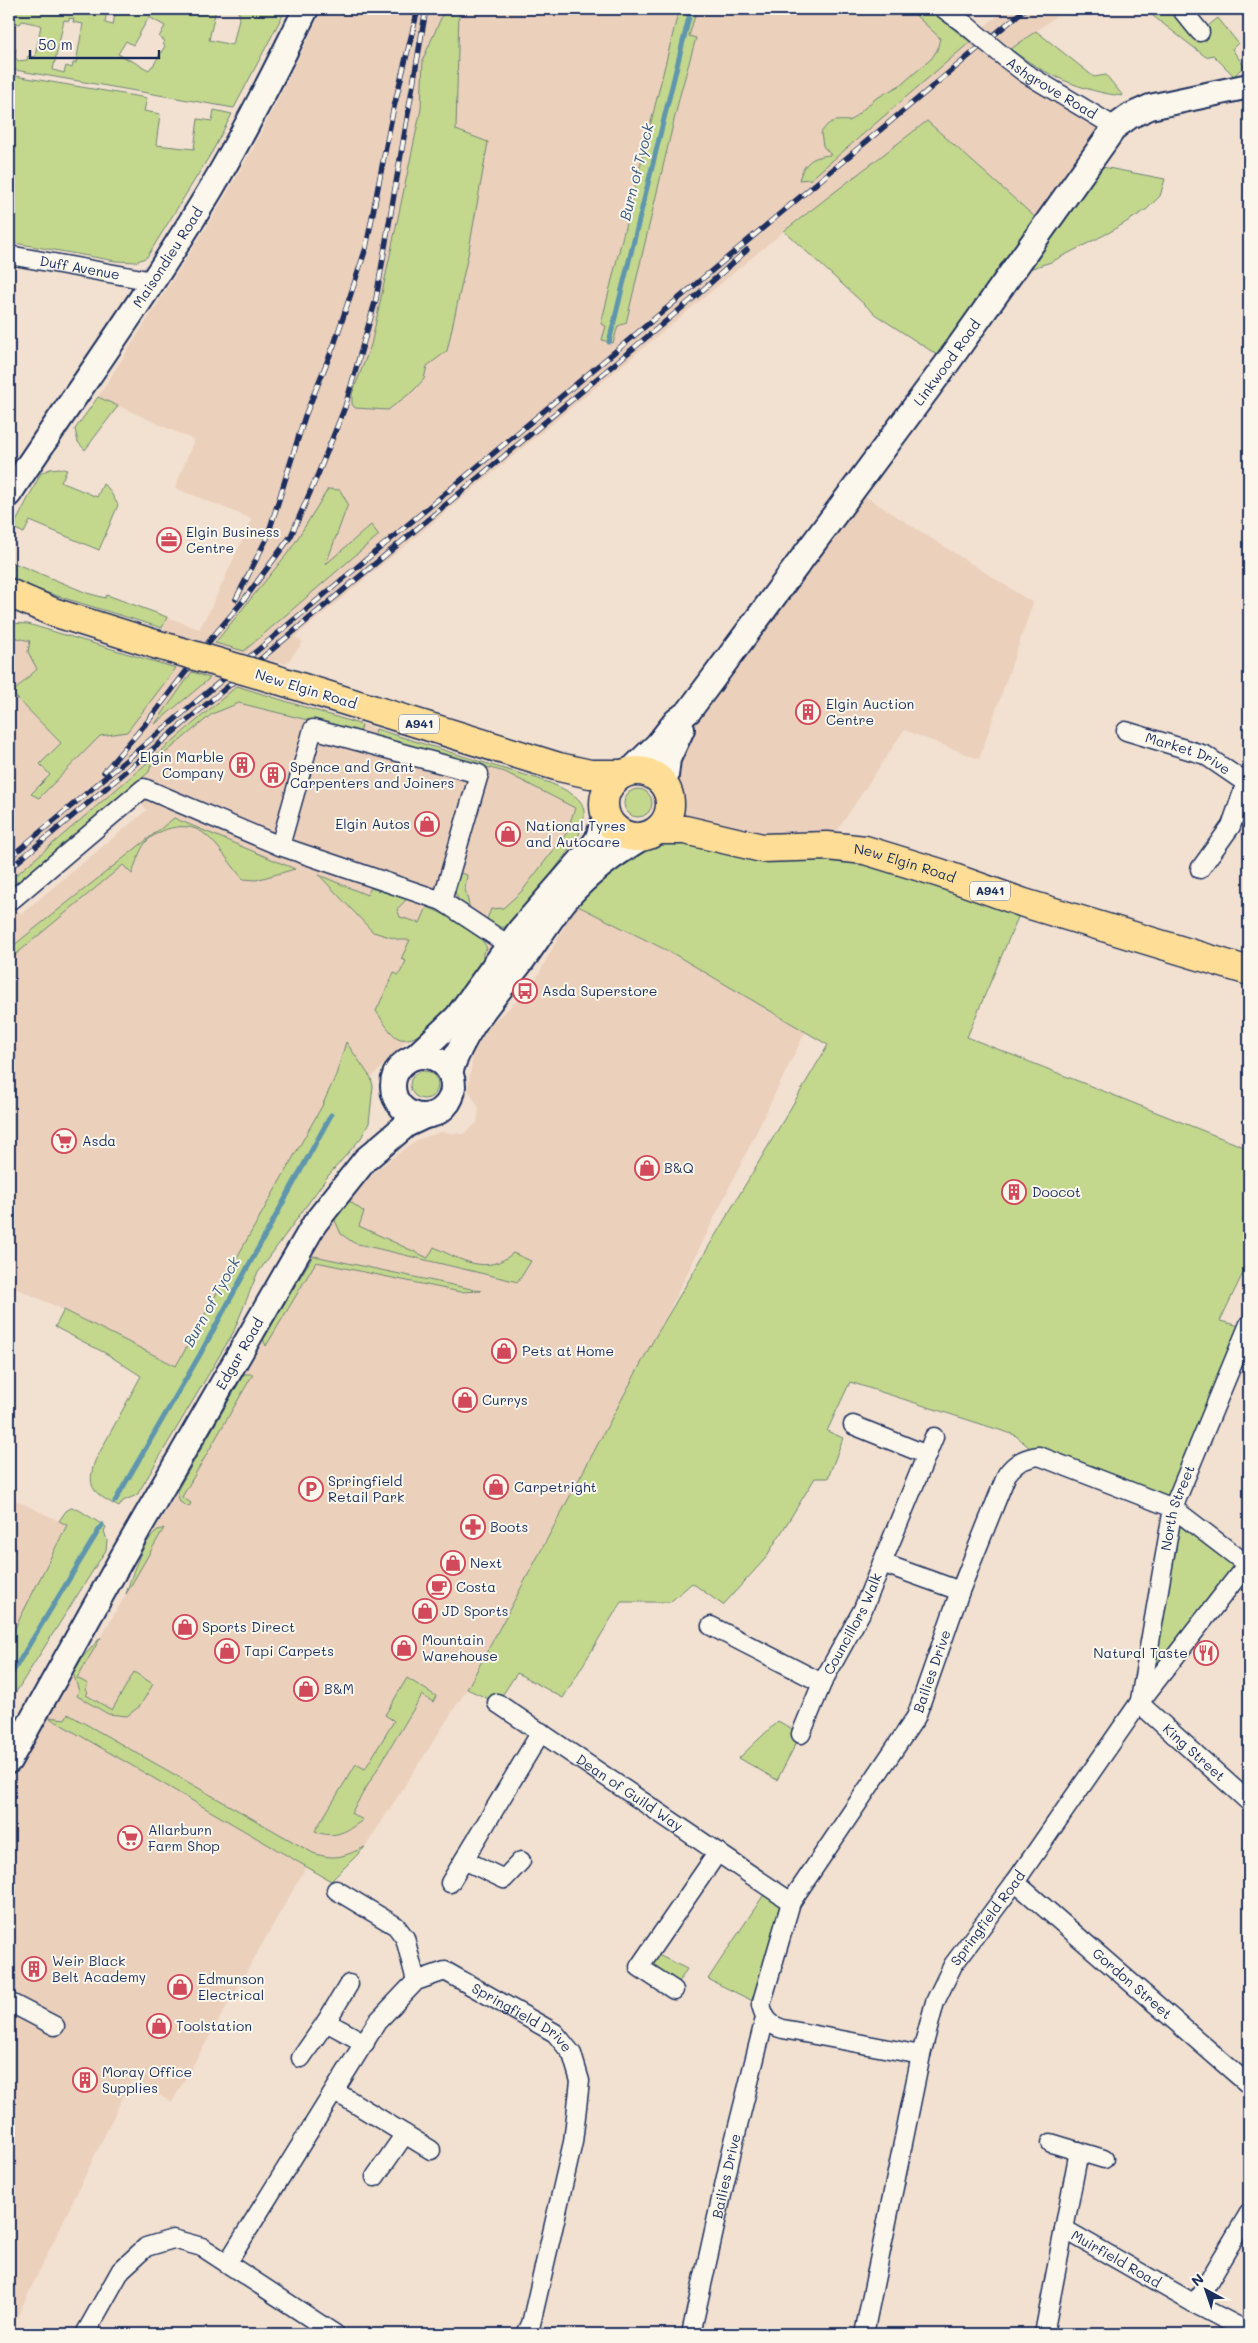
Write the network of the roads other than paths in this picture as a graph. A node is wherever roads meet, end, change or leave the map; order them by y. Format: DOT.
graph roads {
  1 [pos="306,9"];
  2 [pos="944,9"];
  3 [pos="1181,9"];
  4 [pos="1200,32"];
  5 [pos="1249,86"];
  6 [pos="1114,127"];
  7 [pos="9,255"];
  8 [pos="153,281"];
  9 [pos="9,494"];
  10 [pos="9,593"];
  11 [pos="9,608"];
  12 [pos="53,612"];
  13 [pos="689,711"];
  14 [pos="1126,731"];
  15 [pos="559,768"];
  16 [pos="626,773"];
  17 [pos="1247,782"];
  18 [pos="667,790"];
  19 [pos="605,811"];
  20 [pos="652,833"];
  21 [pos="727,840"];
  22 [pos="280,846"];
  23 [pos="1200,870"];
  24 [pos="13,899"];
  25 [pos="442,901"];
  26 [pos="517,951"];
  27 [pos="1249,971"];
  28 [pos="416,1056"];
  29 [pos="450,1072"];
  30 [pos="396,1098"];
  31 [pos="425,1116"];
  32 [pos="365,1160"];
  33 [pos="1249,1327"];
  34 [pos="853,1425"];
  35 [pos="934,1436"];
  36 [pos="927,1455"];
  37 [pos="1173,1508"];
  38 [pos="123,1556"];
  39 [pos="882,1563"];
  40 [pos="1248,1565"];
  41 [pos="960,1591"];
  42 [pos="711,1626"];
  43 [pos="822,1683"];
  44 [pos="1139,1702"];
  45 [pos="497,1703"];
  46 [pos="9,1729"];
  47 [pos="541,1732"];
  48 [pos="801,1734"];
  49 [pos="9,1761"];
  50 [pos="1249,1802"];
  51 [pos="718,1852"];
  52 [pos="464,1860"];
  53 [pos="520,1861"];
  54 [pos="1015,1882"];
  55 [pos="450,1883"];
  56 [pos="336,1890"];
  57 [pos="791,1902"];
  58 [pos="416,1981"];
  59 [pos="349,1984"];
  60 [pos="674,1990"];
  61 [pos="9,2002"];
  62 [pos="765,2018"];
  63 [pos="326,2022"];
  64 [pos="55,2026"];
  65 [pos="365,2043"];
  66 [pos="921,2055"];
  67 [pos="302,2058"];
  68 [pos="1249,2085"];
  69 [pos="336,2092"];
  70 [pos="405,2134"];
  71 [pos="1051,2142"];
  72 [pos="431,2150"];
  73 [pos="1078,2151"];
  74 [pos="1104,2159"];
  75 [pos="376,2177"];
  76 [pos="1249,2213"];
  77 [pos="1064,2229"];
  78 [pos="228,2262"];
  79 [pos="1195,2304"];
  80 [pos="1249,2332"];
  81 [pos="84,2334"];
  82 [pos="335,2334"];
  83 [pos="526,2334"];
  84 [pos="691,2334"];
  85 [pos="864,2334"];
  86 [pos="1044,2334"];
  1 -- 8 [label="street, Maisondieu Road"];
  2 -- 6 [label="street, Ashgrove Road, bridge"];
  3 -- 4 [label="street"];
  5 -- 6 [label="street, Linkwood Road"];
  6 -- 13 [label="street, Linkwood Road"];
  7 -- 8 [label="street, Duff Avenue"];
  8 -- 9 [label="street, Maisondieu Road"];
  10 -- 12 [label="main road, New Elgin Road / A941"];
  11 -- 12 [label="main road, New Elgin Road / A941"];
  12 -- 15 [label="main road, New Elgin Road / A941, bridge"];
  13 -- 16 [label="street, Linkwood Road"];
  13 -- 18 [label="street, Linkwood Road"];
  14 -- 17 [label="street, Market Drive"];
  15 -- 16 [label="main road, New Elgin Road / A941"];
  15 -- 19 [label="main road, New Elgin Road / A941"];
  16 -- 18 [label="main road"];
  16 -- 19 [label="main road"];
  17 -- 23 [label="street, Market Drive"];
  18 -- 20 [label="main road"];
  18 -- 21 [label="main road, New Elgin Road / A941"];
  19 -- 20 [label="main road"];
  19 -- 26 [label="street"];
  20 -- 21 [label="main road, New Elgin Road / A941"];
  20 -- 26 [label="street"];
  21 -- 27 [label="main road, New Elgin Road / A941"];
  22 -- 24 [label="street"];
  22 -- 25 [label="street"];
  22 -- 25 [label="street"];
  25 -- 26 [label="street"];
  26 -- 28 [label="street"];
  26 -- 29 [label="street"];
  28 -- 29 [label="street"];
  28 -- 30 [label="street"];
  29 -- 31 [label="street"];
  30 -- 31 [label="street"];
  30 -- 32 [label="street, Edgar Road"];
  31 -- 32 [label="street, Edgar Road"];
  32 -- 38 [label="street, Edgar Road"];
  33 -- 37 [label="street, North Street"];
  34 -- 36 [label="street"];
  35 -- 36 [label="street, Councillors Walk"];
  36 -- 39 [label="street, Councillors Walk"];
  37 -- 40 [label="street, Bailies Drive"];
  37 -- 41 [label="street, Bailies Drive"];
  37 -- 44 [label="street, North Street"];
  38 -- 46 [label="street, Edgar Road"];
  38 -- 49 [label="street, Edgar Road"];
  39 -- 41 [label="street, Councillors Walk"];
  39 -- 43 [label="street, Councillors Walk"];
  40 -- 44 [label="street, Springfield Road"];
  41 -- 57 [label="street, Bailies Drive"];
  42 -- 43 [label="street, Councillors Walk"];
  43 -- 48 [label="street, Councillors Walk"];
  44 -- 50 [label="street, King Street"];
  44 -- 54 [label="street, Springfield Road"];
  45 -- 47 [label="street, Dean of Guild Way"];
  47 -- 51 [label="street, Dean of Guild Way"];
  47 -- 52 [label="street"];
  51 -- 57 [label="street, Dean of Guild Way"];
  51 -- 60 [label="street"];
  52 -- 53 [label="street"];
  52 -- 55 [label="street"];
  54 -- 66 [label="street, Springfield Road"];
  54 -- 68 [label="street, Gordon Street"];
  56 -- 58 [label="street"];
  57 -- 62 [label="street, Bailies Drive"];
  58 -- 65 [label="street, Springfield Drive"];
  58 -- 83 [label="street, Springfield Drive"];
  59 -- 63 [label="street"];
  61 -- 64 [label="street"];
  62 -- 66 [label="street"];
  62 -- 84 [label="street, Bailies Drive"];
  63 -- 65 [label="street"];
  63 -- 67 [label="street"];
  65 -- 69 [label="street, Springfield Drive"];
  66 -- 85 [label="street, Springfield Road"];
  69 -- 70 [label="street"];
  69 -- 78 [label="street, Springfield Drive"];
  70 -- 72 [label="street"];
  70 -- 75 [label="street"];
  71 -- 73 [label="street"];
  73 -- 74 [label="street"];
  73 -- 77 [label="street, Muirfield Road"];
  76 -- 79 [label="street"];
  77 -- 79 [label="street, Muirfield Road"];
  77 -- 86 [label="street, Muirfield Road"];
  78 -- 81 [label="street"];
  78 -- 82 [label="street"];
  79 -- 80 [label="street, Muirfield Road"];
}
